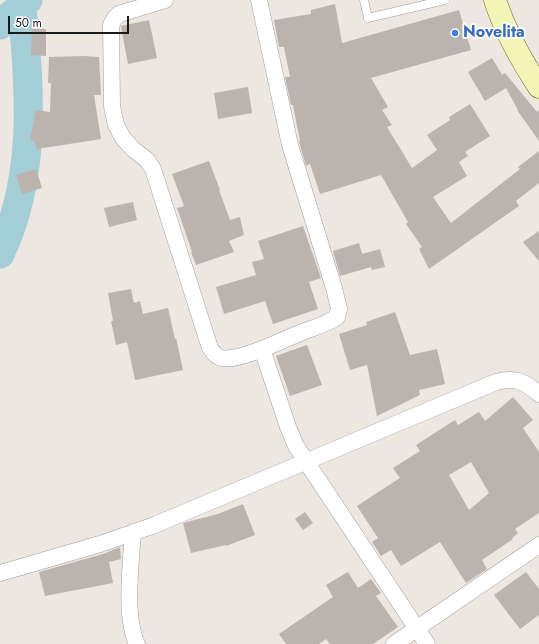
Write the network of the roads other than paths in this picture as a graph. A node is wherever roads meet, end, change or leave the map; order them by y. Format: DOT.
graph roads {
  1 [pos="165,0"];
  2 [pos="259,0"];
  3 [pos="364,0"];
  4 [pos="445,0"];
  5 [pos="495,0"];
  6 [pos="539,86"];
  7 [pos="262,349"];
  8 [pos="539,394"];
  9 [pos="307,461"];
  10 [pos="133,532"];
  11 [pos="539,545"];
  12 [pos="0,573"];
  13 [pos="417,629"];
  14 [pos="137,644"];
  15 [pos="394,644"];
  16 [pos="427,644"];
  1 -- 7 [label="street"];
  2 -- 7 [label="street"];
  3 -- 4 [label="lane"];
  5 -- 6 [label="main road"];
  7 -- 9 [label="street"];
  8 -- 9 [label="street"];
  9 -- 10 [label="street"];
  9 -- 13 [label="street"];
  10 -- 12 [label="street"];
  10 -- 14 [label="street"];
  11 -- 13 [label="street"];
  13 -- 15 [label="street"];
  13 -- 16 [label="street"];
}
